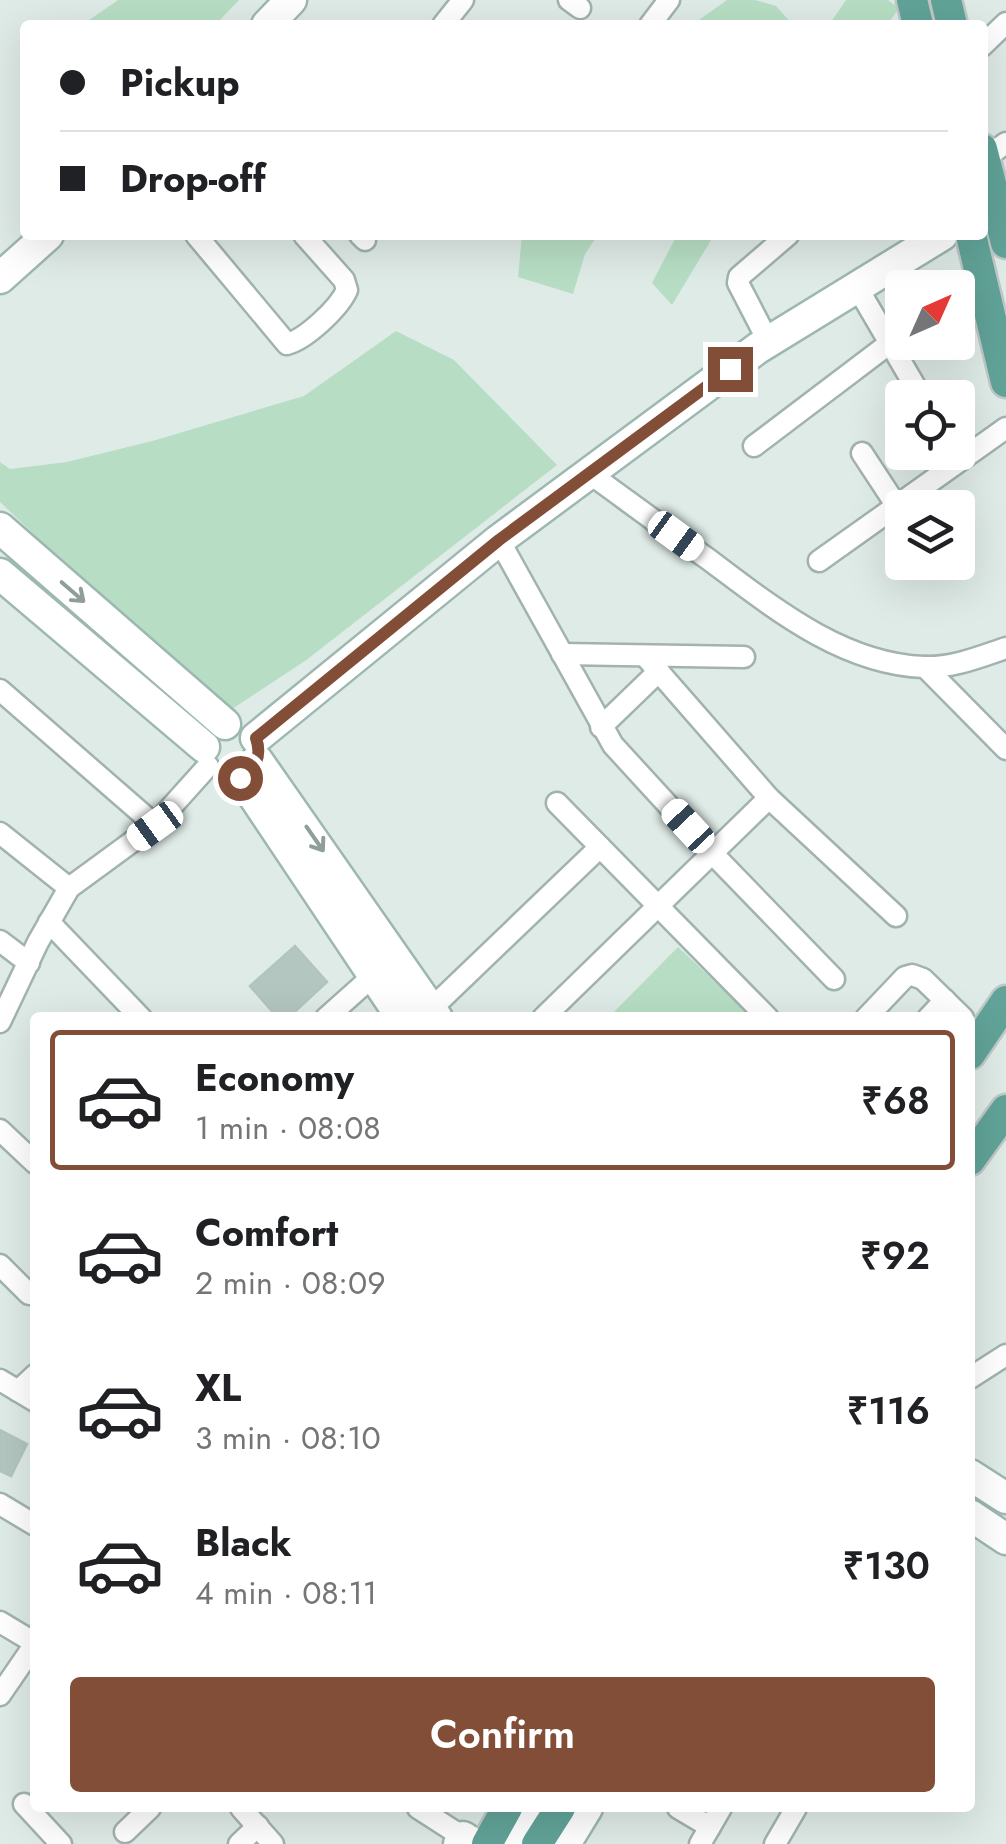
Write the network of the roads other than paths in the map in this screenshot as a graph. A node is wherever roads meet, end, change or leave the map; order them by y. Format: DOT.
graph roads {
  1 [pos="290,0"];
  2 [pos="463,0"];
  3 [pos="670,0"];
  4 [pos="272,20"];
  5 [pos="447,20"];
  6 [pos="654,20"];
  7 [pos="991,150"];
  8 [pos="989,203"];
  9 [pos="42,240"];
  10 [pos="200,240"];
  11 [pos="308,240"];
  12 [pos="782,240"];
  13 [pos="934,240"];
  14 [pos="972,240"];
  15 [pos="1006,243"];
  16 [pos="0,278"];
  17 [pos="857,287"];
  18 [pos="885,335"];
  19 [pos="768,342"];
  20 [pos="885,347"];
  21 [pos="1006,382"];
  22 [pos="1006,428"];
  23 [pos="754,446"];
  24 [pos="862,453"];
  25 [pos="590,473"];
  26 [pos="887,490"];
  27 [pos="926,490"];
  28 [pos="885,519"];
  29 [pos="0,528"];
  30 [pos="499,540"];
  31 [pos="819,561"];
  32 [pos="0,574"];
  33 [pos="1006,648"];
  34 [pos="562,654"];
  35 [pos="744,657"];
  36 [pos="652,663"];
  37 [pos="925,667"];
  38 [pos="0,690"];
  39 [pos="601,727"];
  40 [pos="213,746"];
  41 [pos="1006,749"];
  42 [pos="251,758"];
  43 [pos="769,798"];
  44 [pos="557,803"];
  45 [pos="155,826"];
  46 [pos="0,833"];
  47 [pos="600,847"];
  48 [pos="712,853"];
  49 [pos="69,888"];
  50 [pos="657,907"];
  51 [pos="896,916"];
  52 [pos="49,922"];
  53 [pos="0,941"];
  54 [pos="29,963"];
  55 [pos="373,976"];
  56 [pos="834,979"];
  57 [pos="945,1000"];
  58 [pos="1006,1001"];
  59 [pos="135,1012"];
  60 [pos="333,1012"];
  61 [pos="420,1012"];
  62 [pos="422,1012"];
  63 [pos="427,1012"];
  64 [pos="549,1012"];
  65 [pos="762,1012"];
  66 [pos="872,1012"];
  67 [pos="934,1012"];
  68 [pos="954,1012"];
  69 [pos="0,1022"];
  70 [pos="975,1029"];
  71 [pos="1004,1118"];
  72 [pos="0,1130"];
  73 [pos="975,1154"];
  74 [pos="30,1158"];
  75 [pos="0,1265"];
  76 [pos="30,1294"];
  77 [pos="1006,1354"];
  78 [pos="975,1375"];
  79 [pos="975,1478"];
  80 [pos="1006,1498"];
  81 [pos="0,1504"];
  82 [pos="975,1519"];
  83 [pos="30,1522"];
  84 [pos="1006,1539"];
  85 [pos="0,1622"];
  86 [pos="30,1640"];
  87 [pos="30,1650"];
  88 [pos="0,1694"];
  89 [pos="24,1804"];
  90 [pos="30,1810"];
  91 [pos="31,1812"];
  92 [pos="146,1812"];
  93 [pos="245,1812"];
  94 [pos="424,1812"];
  95 [pos="504,1812"];
  96 [pos="529,1812"];
  97 [pos="557,1812"];
  98 [pos="585,1812"];
  99 [pos="682,1812"];
  100 [pos="719,1812"];
  101 [pos="794,1812"];
  102 [pos="258,1826"];
  103 [pos="126,1832"];
  104 [pos="705,1835"];
  105 [pos="471,1842"];
  106 [pos="61,1844"];
  107 [pos="238,1844"];
  108 [pos="272,1844"];
  109 [pos="509,1844"];
  110 [pos="537,1844"];
  111 [pos="565,1844"];
  112 [pos="774,1844"];
  1 -- 4 [label="main road"];
  2 -- 5 [label="street"];
  3 -- 6 [label="street"];
  7 -- 8 [label="main road"];
  8 -- 15 [label="main road"];
  9 -- 16 [label="main road"];
  10 -- 11 [label="street"];
  12 -- 19 [label="street"];
  13 -- 17 [label="main road"];
  14 -- 21 [label="main road"];
  17 -- 18 [label="street"];
  17 -- 19 [label="main road"];
  19 -- 25 [label="main road"];
  20 -- 23 [label="street"];
  22 -- 27 [label="street"];
  24 -- 26 [label="street"];
  25 -- 30 [label="main road"];
  25 -- 37 [label="street"];
  28 -- 31 [label="street"];
  29 -- 40 [label="main road, one-way"];
  30 -- 34 [label="street"];
  30 -- 42 [label="main road"];
  32 -- 40 [label="main road"];
  33 -- 37 [label="street"];
  34 -- 36 [label="street"];
  34 -- 39 [label="street"];
  35 -- 36 [label="street"];
  36 -- 39 [label="street"];
  36 -- 43 [label="street"];
  37 -- 41 [label="street"];
  38 -- 45 [label="street"];
  39 -- 48 [label="street"];
  40 -- 42 [label="main road"];
  40 -- 42 [label="main road"];
  40 -- 45 [label="street"];
  42 -- 55 [label="main road"];
  42 -- 62 [label="main road, one-way"];
  43 -- 48 [label="street"];
  43 -- 51 [label="street"];
  44 -- 47 [label="street"];
  45 -- 49 [label="street"];
  46 -- 49 [label="street"];
  47 -- 50 [label="street"];
  47 -- 63 [label="street"];
  48 -- 50 [label="street"];
  48 -- 56 [label="street"];
  49 -- 52 [label="street"];
  50 -- 64 [label="street"];
  50 -- 65 [label="street"];
  52 -- 54 [label="street"];
  52 -- 59 [label="street"];
  53 -- 54 [label="street"];
  54 -- 69 [label="street"];
  55 -- 60 [label="street"];
  55 -- 61 [label="main road"];
  57 -- 66 [label="street"];
  57 -- 67 [label="street"];
  57 -- 68 [label="street"];
  58 -- 70 [label="main road"];
  71 -- 73 [label="main road"];
  72 -- 74 [label="street"];
  75 -- 76 [label="street"];
  77 -- 78 [label="street"];
  79 -- 80 [label="main road"];
  81 -- 83 [label="street"];
  82 -- 84 [label="main road"];
  85 -- 86 [label="street"];
  87 -- 88 [label="street"];
  89 -- 90 [label="street"];
  91 -- 106 [label="street"];
  92 -- 103 [label="street"];
  93 -- 102 [label="street"];
  94 -- 105 [label="street"];
  95 -- 105 [label="main road"];
  96 -- 109 [label="main road"];
  97 -- 110 [label="main road"];
  98 -- 111 [label="main road"];
  99 -- 104 [label="street"];
  100 -- 104 [label="street"];
  101 -- 112 [label="street"];
  102 -- 107 [label="street"];
  102 -- 108 [label="street"];
}
